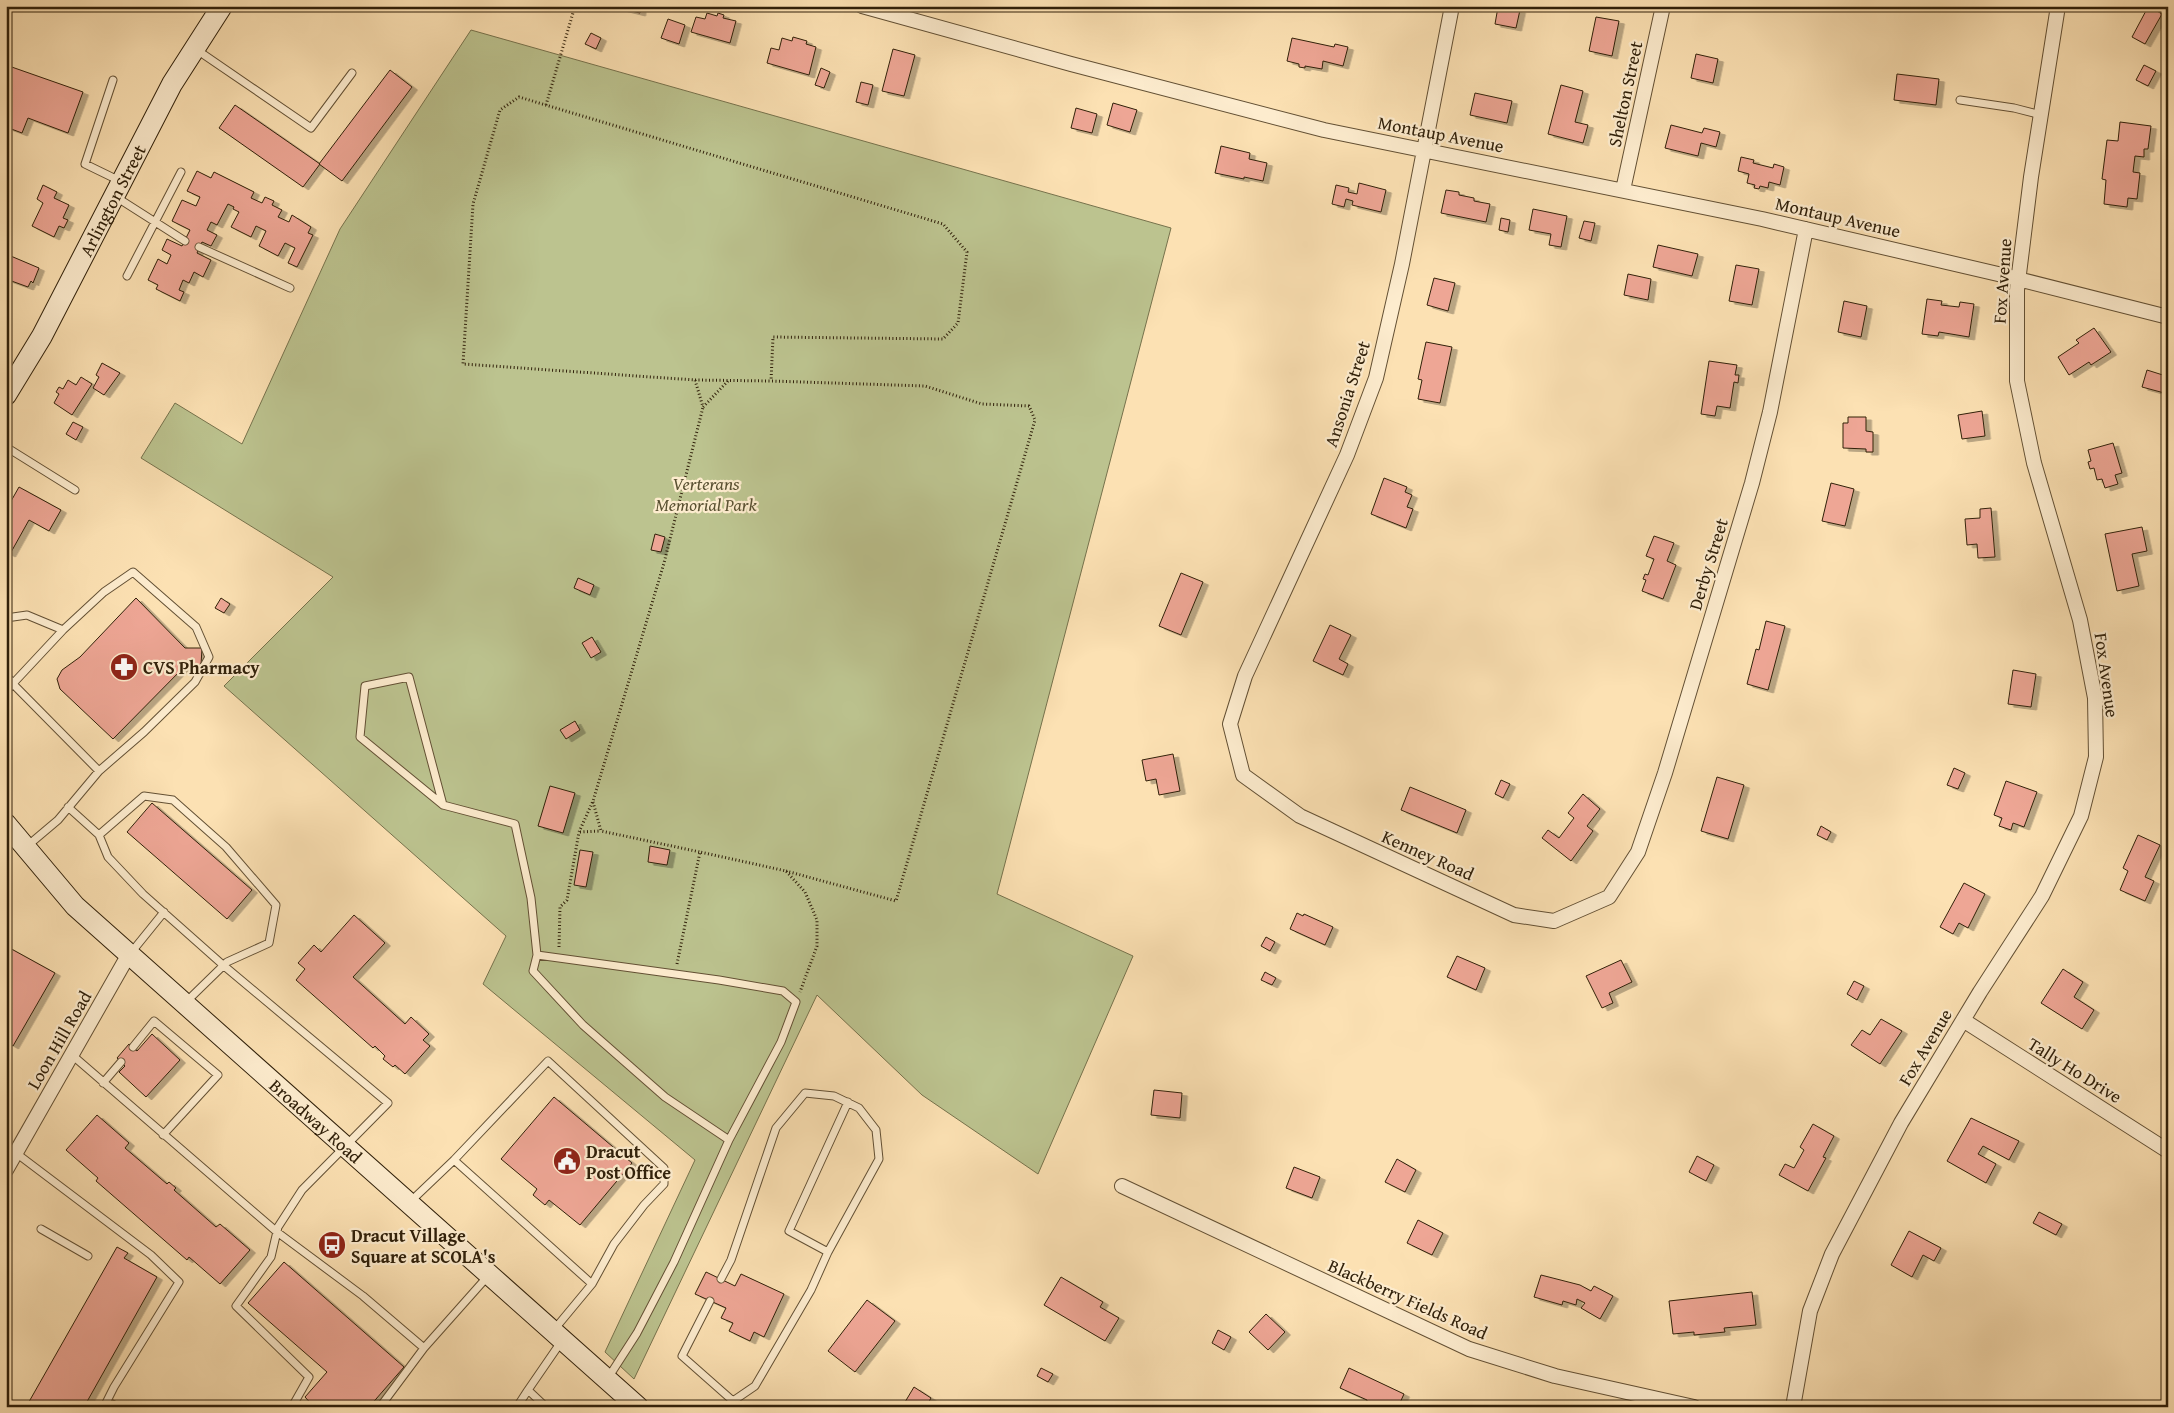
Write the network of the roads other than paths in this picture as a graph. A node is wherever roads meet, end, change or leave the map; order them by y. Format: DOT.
graph roads {
  1 [pos="222,6"];
  2 [pos="862,6"];
  3 [pos="1452,6"];
  4 [pos="1662,6"];
  5 [pos="2058,6"];
  6 [pos="195,48"];
  7 [pos="352,74"];
  8 [pos="113,80"];
  9 [pos="1960,100"];
  10 [pos="2041,115"];
  11 [pos="1424,150"];
  12 [pos="181,172"];
  13 [pos="117,188"];
  14 [pos="1623,190"];
  15 [pos="154,221"];
  16 [pos="1806,229"];
  17 [pos="185,241"];
  18 [pos="199,248"];
  19 [pos="127,276"];
  20 [pos="2018,279"];
  21 [pos="290,288"];
  22 [pos="2168,317"];
  23 [pos="6,396"];
  24 [pos="6,447"];
  25 [pos="75,490"];
  26 [pos="6,618"];
  27 [pos="63,630"];
  28 [pos="6,675"];
  29 [pos="13,684"];
  30 [pos="6,691"];
  31 [pos="99,771"];
  32 [pos="1243,775"];
  33 [pos="443,805"];
  34 [pos="68,807"];
  35 [pos="6,824"];
  36 [pos="99,835"];
  37 [pos="25,847"];
  38 [pos="1609,896"];
  39 [pos="164,912"];
  40 [pos="129,954"];
  41 [pos="537,955"];
  42 [pos="223,965"];
  43 [pos="185,1003"];
  44 [pos="1963,1020"];
  45 [pos="133,1047"];
  46 [pos="72,1055"];
  47 [pos="121,1062"];
  48 [pos="103,1084"];
  49 [pos="848,1102"];
  50 [pos="163,1135"];
  51 [pos="729,1140"];
  52 [pos="346,1145"];
  53 [pos="2168,1151"];
  54 [pos="10,1159"];
  55 [pos="454,1160"];
  56 [pos="1122,1186"];
  57 [pos="410,1202"];
  58 [pos="42,1229"];
  59 [pos="277,1232"];
  60 [pos="828,1252"];
  61 [pos="88,1256"];
  62 [pos="490,1274"];
  63 [pos="721,1279"];
  64 [pos="592,1284"];
  65 [pos="710,1301"];
  66 [pos="558,1336"];
  67 [pos="424,1348"];
  68 [pos="608,1380"];
  69 [pos="528,1390"];
  70 [pos="731,1404"];
  71 [pos="104,1407"];
  72 [pos="292,1407"];
  73 [pos="380,1407"];
  74 [pos="517,1407"];
  75 [pos="546,1407"];
  76 [pos="638,1407"];
  77 [pos="1694,1407"];
  78 [pos="1793,1407"];
  1 -- 6 [label="main road, Arlington Street"];
  2 -- 11 [label="street, Montaup Avenue"];
  3 -- 11 [label="street, Ansonia Street"];
  4 -- 14 [label="street, Shelton Street"];
  5 -- 10 [label="street, Fox Avenue"];
  6 -- 7 [label="lane"];
  6 -- 13 [label="main road, Arlington Street"];
  8 -- 13 [label="lane"];
  9 -- 10 [label="lane"];
  10 -- 20 [label="street, Fox Avenue"];
  11 -- 14 [label="street, Montaup Avenue"];
  11 -- 32 [label="street, Ansonia Street"];
  12 -- 15 [label="lane"];
  13 -- 15 [label="lane"];
  13 -- 23 [label="main road, Arlington Street"];
  14 -- 16 [label="street, Montaup Avenue"];
  15 -- 17 [label="lane"];
  15 -- 19 [label="lane"];
  16 -- 20 [label="street, Montaup Avenue"];
  16 -- 38 [label="street, Derby Street"];
  18 -- 21 [label="lane"];
  20 -- 22 [label="street, Montaup Avenue"];
  20 -- 44 [label="street, Fox Avenue"];
  24 -- 25 [label="lane"];
  26 -- 27 [label="lane"];
  27 -- 29 [label="lane"];
  27 -- 31 [label="lane"];
  28 -- 29 [label="lane"];
  29 -- 30 [label="lane"];
  29 -- 31 [label="lane"];
  31 -- 34 [label="lane"];
  32 -- 38 [label="street, Kenney Road"];
  33 -- 33 [label="lane"];
  33 -- 41 [label="lane"];
  34 -- 36 [label="lane"];
  34 -- 37 [label="lane"];
  35 -- 37 [label="main road, Broadway Road"];
  36 -- 39 [label="lane"];
  36 -- 42 [label="lane"];
  37 -- 40 [label="main road, Broadway Road"];
  39 -- 40 [label="lane"];
  39 -- 42 [label="lane"];
  40 -- 43 [label="main road, Broadway Road"];
  40 -- 46 [label="street, Loon Hill Road"];
  41 -- 51 [label="lane"];
  41 -- 51 [label="lane"];
  42 -- 43 [label="lane"];
  42 -- 52 [label="lane"];
  43 -- 52 [label="main road, Broadway Road"];
  44 -- 53 [label="street, Tally Ho Drive"];
  44 -- 78 [label="street, Fox Avenue"];
  45 -- 50 [label="lane"];
  46 -- 48 [label="lane"];
  46 -- 54 [label="street, Loon Hill Road"];
  47 -- 48 [label="lane"];
  48 -- 50 [label="lane"];
  49 -- 60 [label="lane"];
  49 -- 60 [label="lane"];
  49 -- 63 [label="lane"];
  50 -- 59 [label="lane"];
  51 -- 68 [label="lane"];
  52 -- 57 [label="main road, Broadway Road"];
  52 -- 59 [label="lane"];
  54 -- 71 [label="lane"];
  55 -- 57 [label="lane"];
  55 -- 64 [label="lane"];
  55 -- 64 [label="lane"];
  56 -- 77 [label="street, Blackberry Fields Road"];
  57 -- 62 [label="main road, Broadway Road"];
  58 -- 61 [label="lane"];
  59 -- 67 [label="lane"];
  59 -- 72 [label="lane"];
  60 -- 70 [label="lane"];
  62 -- 66 [label="main road, Broadway Road"];
  62 -- 67 [label="lane"];
  64 -- 66 [label="lane"];
  65 -- 70 [label="lane"];
  66 -- 68 [label="main road, Broadway Road"];
  66 -- 69 [label="lane"];
  67 -- 73 [label="lane"];
  68 -- 76 [label="main road, Broadway Road"];
  69 -- 74 [label="lane"];
  69 -- 75 [label="lane"];
}
